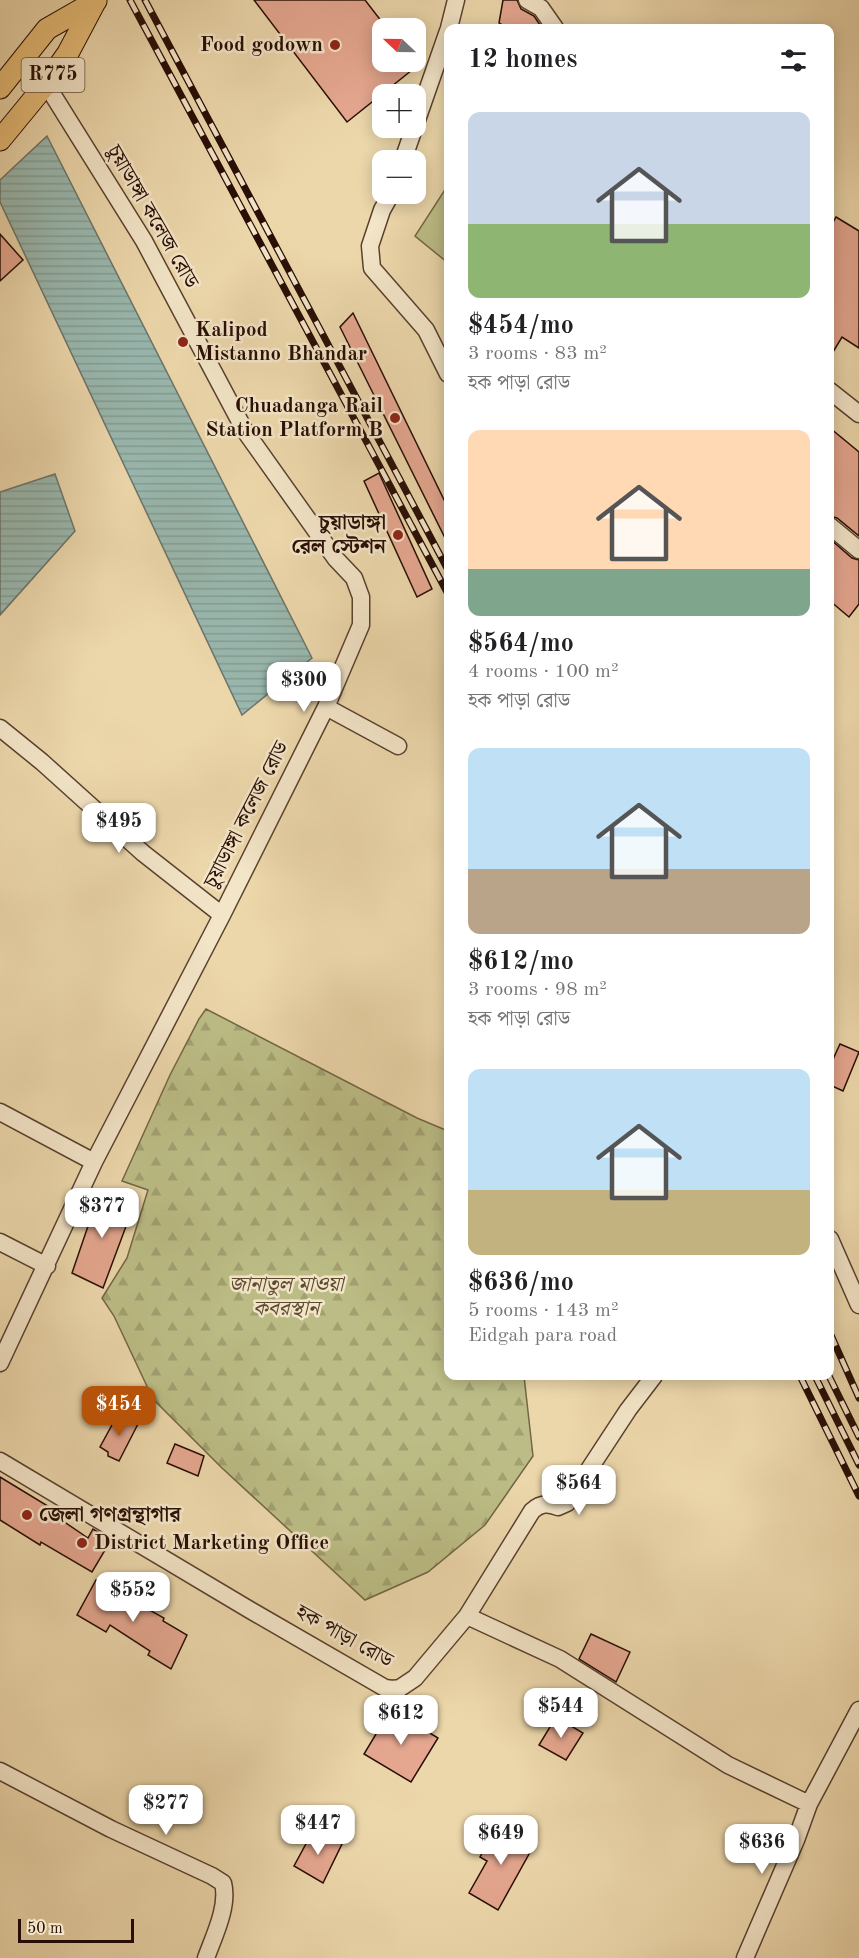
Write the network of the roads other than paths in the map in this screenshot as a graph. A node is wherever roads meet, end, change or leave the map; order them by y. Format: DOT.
graph roads {
  1 [pos="456,0"];
  2 [pos="527,0"];
  3 [pos="96,1"];
  4 [pos="450,24"];
  5 [pos="552,24"];
  6 [pos="444,44"];
  7 [pos="46,84"];
  8 [pos="0,88"];
  9 [pos="0,141"];
  10 [pos="407,150"];
  11 [pos="385,204"];
  12 [pos="444,366"];
  13 [pos="834,394"];
  14 [pos="859,414"];
  15 [pos="834,529"];
  16 [pos="859,550"];
  17 [pos="326,707"];
  18 [pos="0,728"];
  19 [pos="398,746"];
  20 [pos="222,915"];
  21 [pos="0,1112"];
  22 [pos="94,1162"];
  23 [pos="0,1242"];
  24 [pos="834,1248"];
  25 [pos="47,1266"];
  26 [pos="859,1305"];
  27 [pos="0,1363"];
  28 [pos="651,1380"];
  29 [pos="0,1461"];
  30 [pos="466,1616"];
  31 [pos="859,1710"];
  32 [pos="0,1771"];
  33 [pos="809,1804"];
  34 [pos="206,1958"];
  35 [pos="745,1958"];
  1 -- 4 [label="street"];
  2 -- 5 [label="street"];
  3 -- 7 [label="main road, R775"];
  3 -- 8 [label="main road, R775"];
  6 -- 10 [label="street"];
  7 -- 9 [label="main road, R775"];
  7 -- 17 [label="street, চুয়াডাঙ্গা কলেজ রোড"];
  11 -- 12 [label="street"];
  13 -- 14 [label="street"];
  15 -- 16 [label="street"];
  17 -- 19 [label="street"];
  17 -- 20 [label="street, চুয়াডাঙ্গা কলেজ রোড"];
  18 -- 20 [label="street"];
  20 -- 22 [label="street, চুয়াডাঙ্গা কলেজ রোড"];
  21 -- 22 [label="street"];
  22 -- 25 [label="street, চুয়াডাঙ্গা কলেজ রোড"];
  23 -- 25 [label="street"];
  24 -- 26 [label="street"];
  25 -- 27 [label="street, চুয়াডাঙ্গা কলেজ রোড"];
  28 -- 30 [label="street, হক পাড়া রোড"];
  29 -- 30 [label="street, হক পাড়া রোড"];
  30 -- 33 [label="street"];
  31 -- 33 [label="street"];
  32 -- 34 [label="street"];
  33 -- 35 [label="street"];
}
